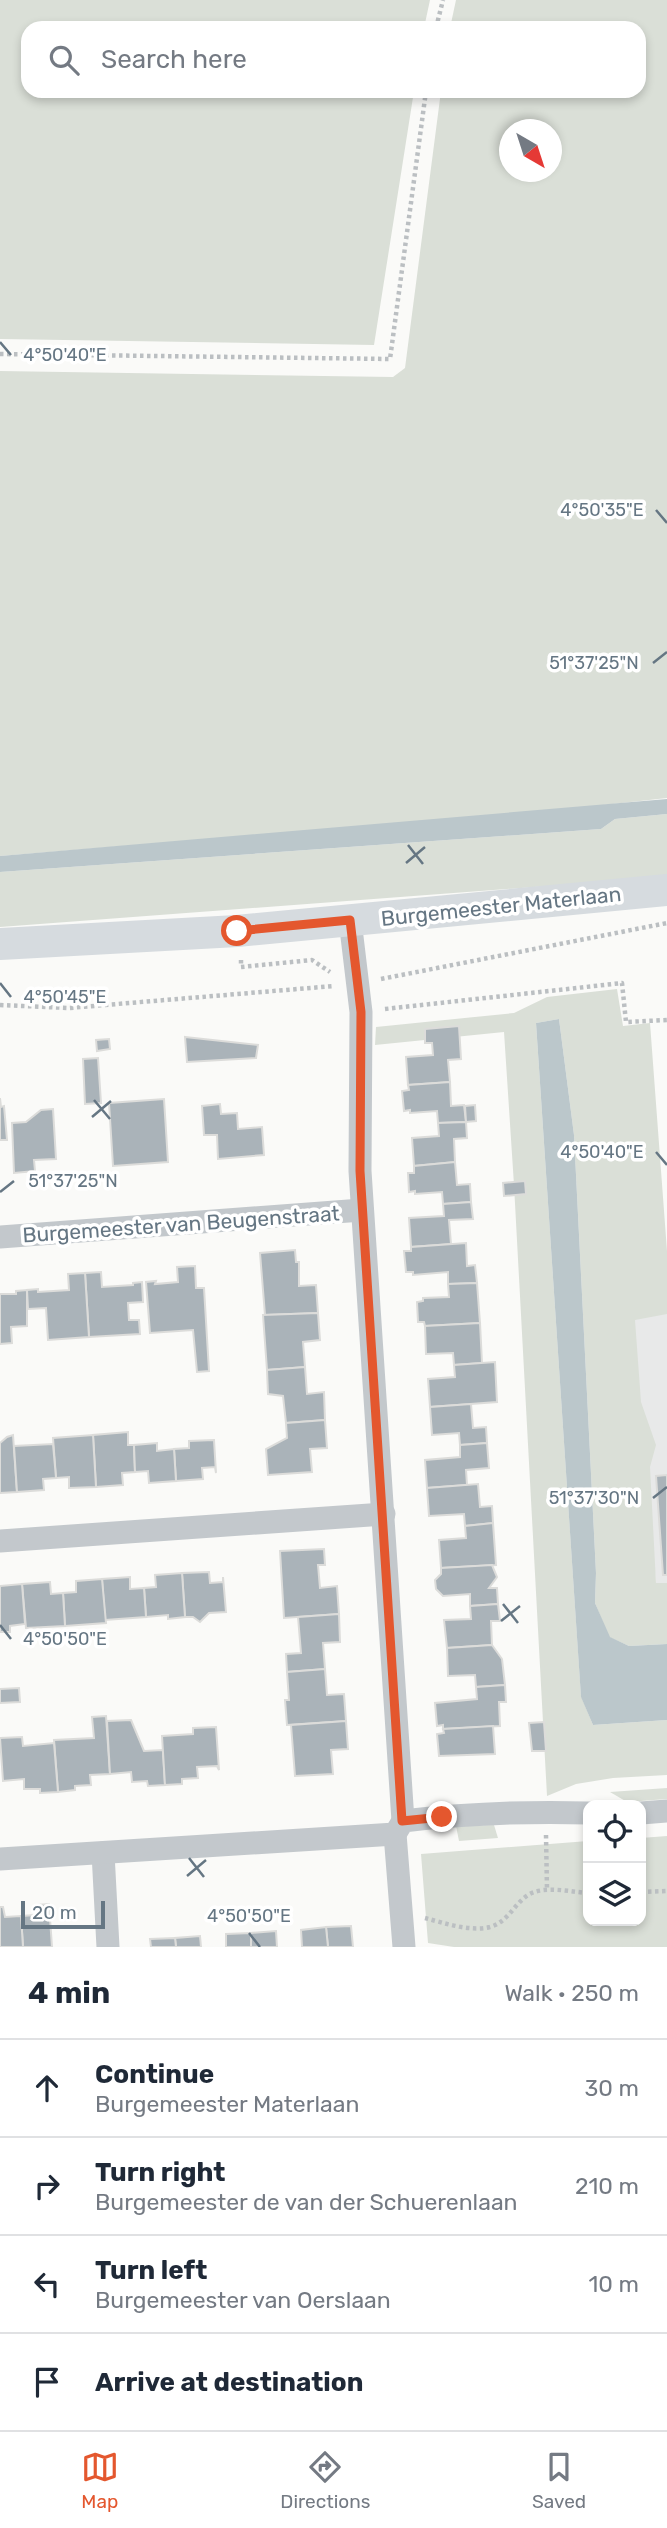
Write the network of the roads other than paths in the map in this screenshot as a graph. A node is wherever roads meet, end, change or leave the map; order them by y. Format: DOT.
graph roads {
  1 [pos="667,890"];
  2 [pos="350,920"];
  3 [pos="0,944"];
  4 [pos="362,1210"];
  5 [pos="0,1237"];
  6 [pos="384,1514"];
  7 [pos="0,1541"];
  8 [pos="667,1811"];
  9 [pos="583,1813"];
  10 [pos="646,1813"];
  11 [pos="399,1828"];
  12 [pos="103,1853"];
  13 [pos="0,1859"];
  14 [pos="108,1947"];
  15 [pos="404,1947"];
  1 -- 2 [label="main road, Burgemeester Materlaan"];
  2 -- 3 [label="main road, Burgemeester Materlaan"];
  2 -- 4 [label="street"];
  4 -- 5 [label="street, Burgemeester van Beugenstraat"];
  4 -- 6 [label="street"];
  6 -- 7 [label="street"];
  6 -- 11 [label="street"];
  8 -- 10 [label="street"];
  9 -- 11 [label="street"];
  11 -- 12 [label="street"];
  11 -- 15 [label="street"];
  12 -- 13 [label="street"];
  12 -- 14 [label="street"];
}
